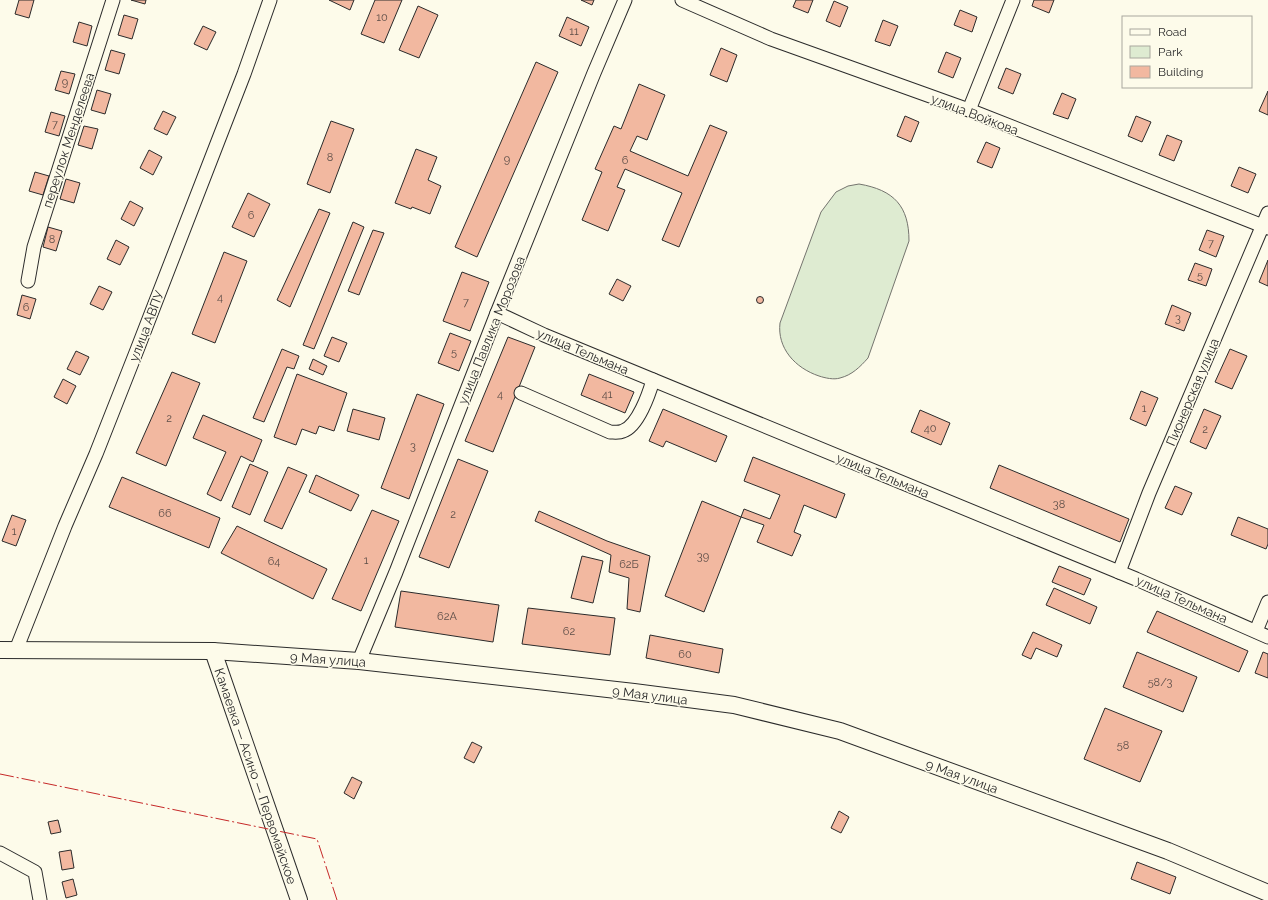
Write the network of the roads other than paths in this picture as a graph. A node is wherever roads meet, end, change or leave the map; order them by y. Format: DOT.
graph roads {
  1 [pos="113,0"];
  2 [pos="270,0"];
  3 [pos="625,0"];
  4 [pos="682,0"];
  5 [pos="1013,0"];
  6 [pos="969,110"];
  7 [pos="1268,213"];
  8 [pos="1265,227"];
  9 [pos="28,280"];
  10 [pos="497,313"];
  11 [pos="653,380"];
  12 [pos="521,394"];
  13 [pos="1119,572"];
  14 [pos="1268,602"];
  15 [pos="1256,632"];
  16 [pos="1268,637"];
  17 [pos="0,650"];
  18 [pos="16,650"];
  19 [pos="213,651"];
  20 [pos="359,661"];
  21 [pos="0,853"];
  22 [pos="1268,894"];
  23 [pos="40,900"];
  24 [pos="299,900"];
  1 -- 9 [label="street, переулок Менделеева"];
  2 -- 18 [label="street, улица АВПУ"];
  3 -- 10 [label="street, улица Павлика Морозова"];
  4 -- 6 [label="street, улица Войкова"];
  5 -- 6 [label="street"];
  6 -- 8 [label="street, улица Войкова"];
  7 -- 8 [label="street, Пионерская улица"];
  8 -- 13 [label="street, Пионерская улица"];
  10 -- 11 [label="street, улица Тельмана"];
  10 -- 20 [label="street, улица Павлика Морозова"];
  11 -- 12 [label="street"];
  11 -- 13 [label="street, улица Тельмана"];
  13 -- 15 [label="street, улица Тельмана"];
  14 -- 15 [label="street"];
  15 -- 16 [label="street, улица Тельмана"];
  17 -- 18 [label="main road, 9 Мая улица"];
  18 -- 19 [label="main road, 9 Мая улица"];
  19 -- 20 [label="main road, 9 Мая улица"];
  19 -- 24 [label="main road, Камаевка — Асино — Первомайское"];
  20 -- 22 [label="main road, 9 Мая улица"];
  21 -- 23 [label="street"];
}
